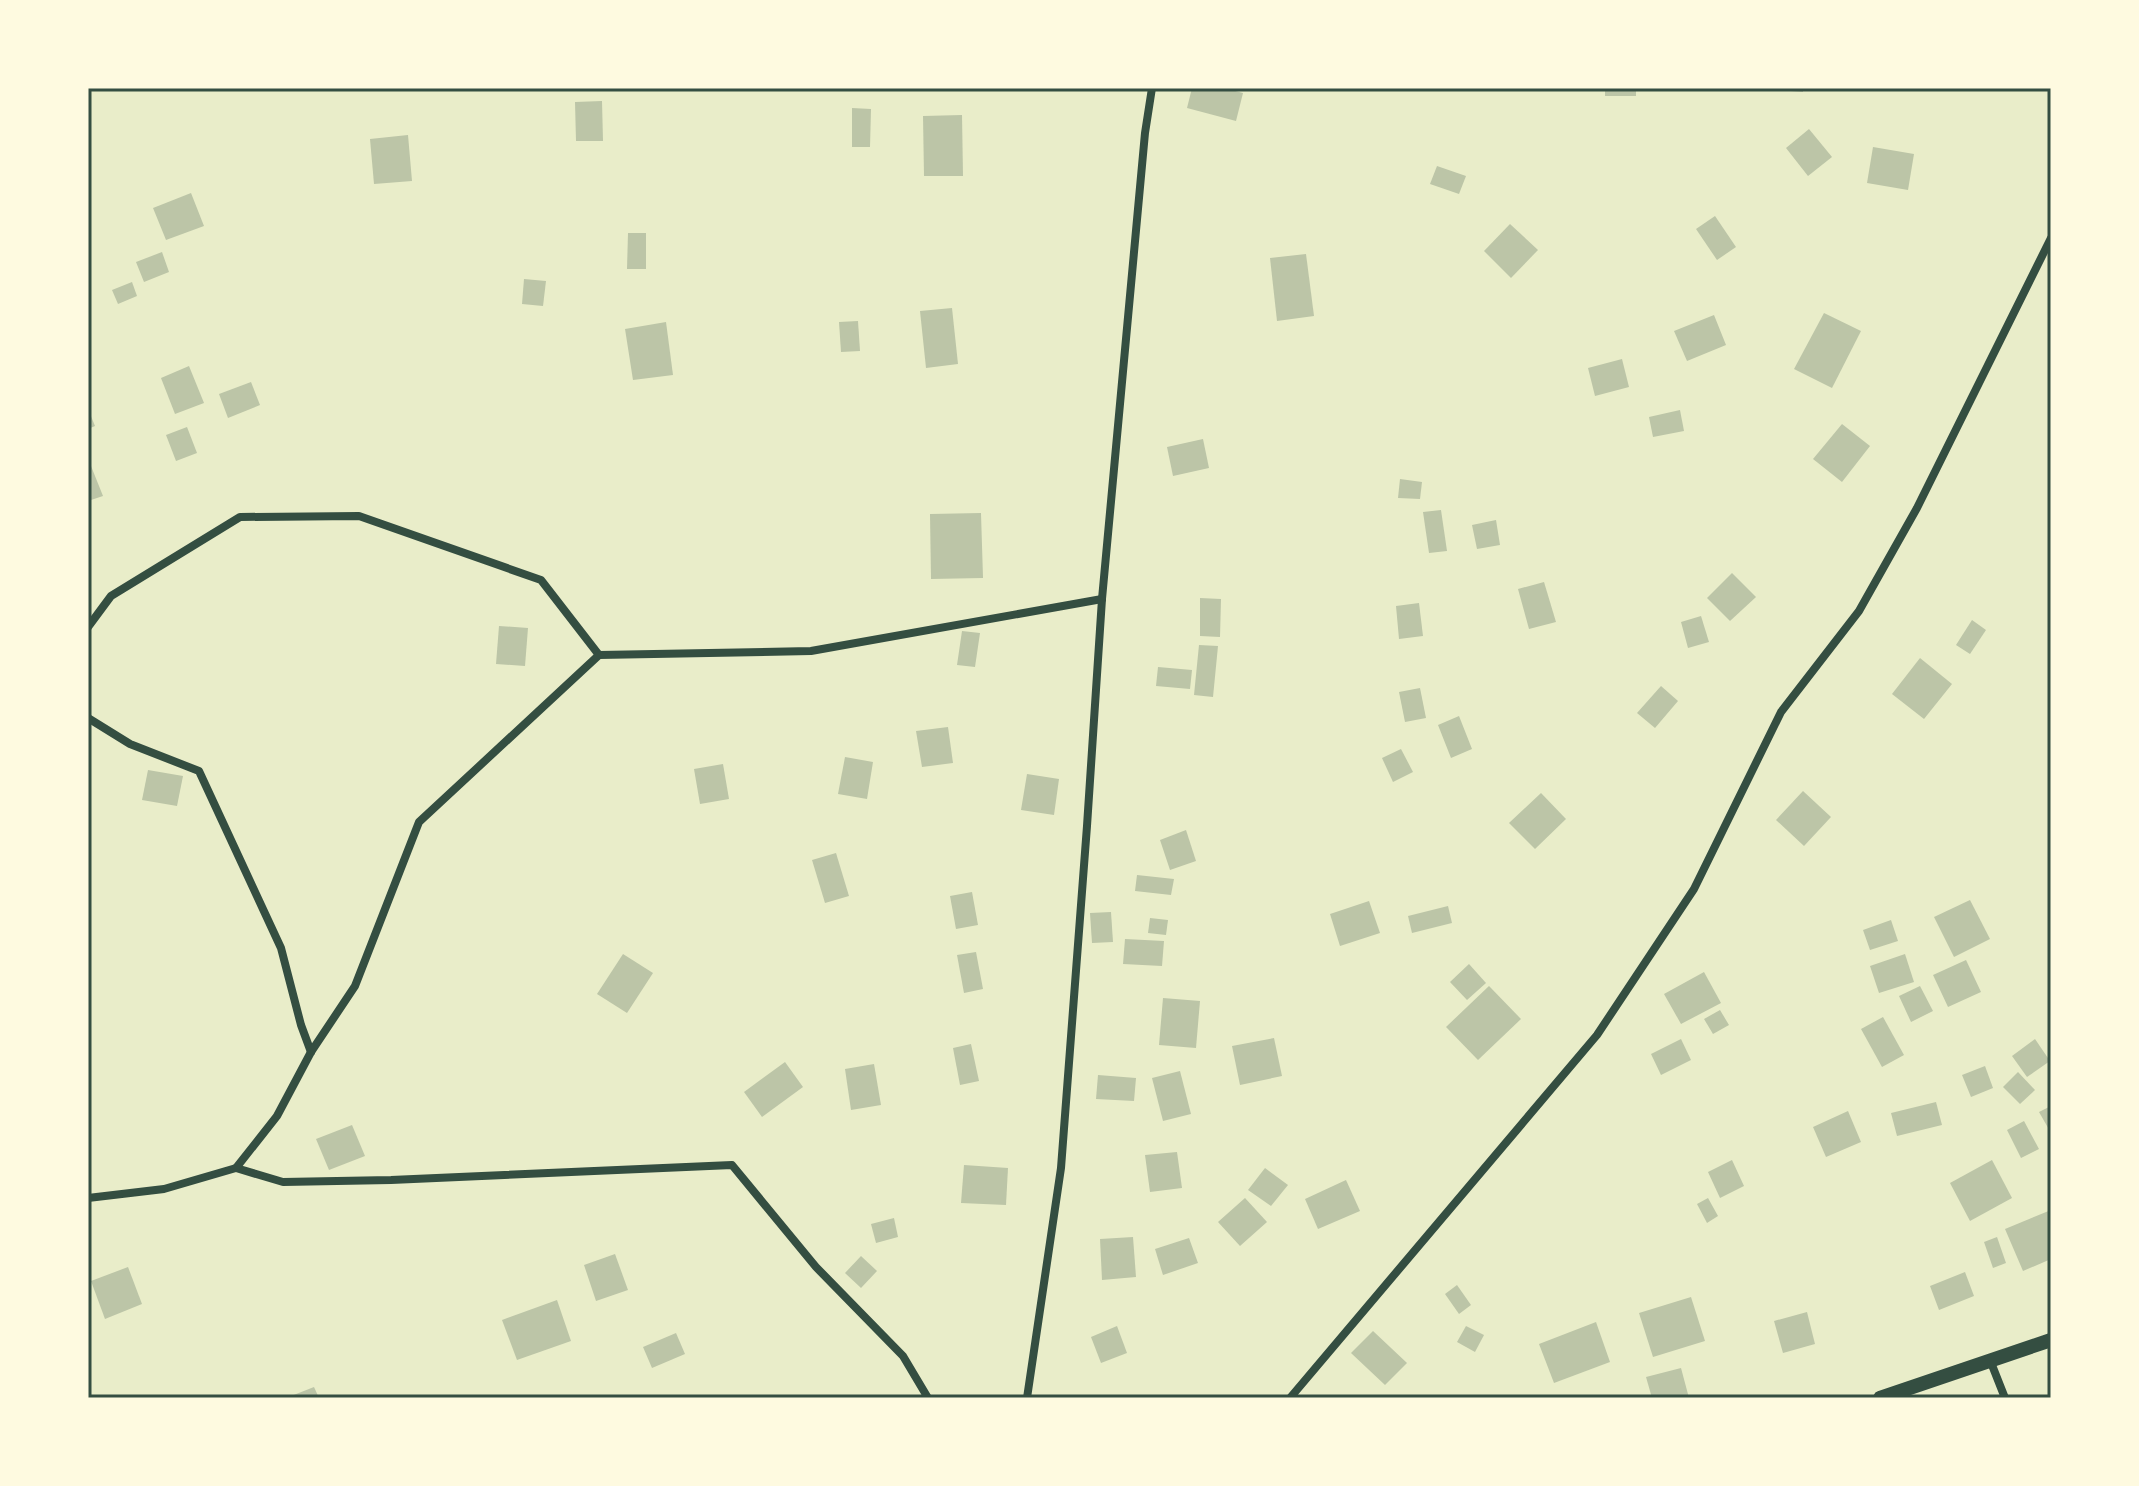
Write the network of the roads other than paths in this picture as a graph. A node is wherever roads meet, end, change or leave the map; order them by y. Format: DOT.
graph roads {
  1 [pos="1152,88"];
  2 [pos="2051,238"];
  3 [pos="1102,599"];
  4 [pos="88,627"];
  5 [pos="599,655"];
  6 [pos="88,718"];
  7 [pos="311,1052"];
  8 [pos="236,1168"];
  9 [pos="88,1198"];
  10 [pos="2051,1340"];
  11 [pos="1990,1360"];
  12 [pos="928,1398"];
  13 [pos="1027,1398"];
  14 [pos="1290,1398"];
  15 [pos="1880,1398"];
  16 [pos="2005,1398"];
  1 -- 3 [label="street"];
  2 -- 14 [label="street"];
  3 -- 5 [label="street"];
  3 -- 13 [label="street"];
  4 -- 5 [label="street"];
  5 -- 7 [label="street"];
  6 -- 7 [label="street"];
  7 -- 8 [label="street"];
  8 -- 9 [label="street"];
  8 -- 12 [label="street"];
  10 -- 11 [label="street"];
  11 -- 15 [label="street"];
  11 -- 16 [label="street"];
}
